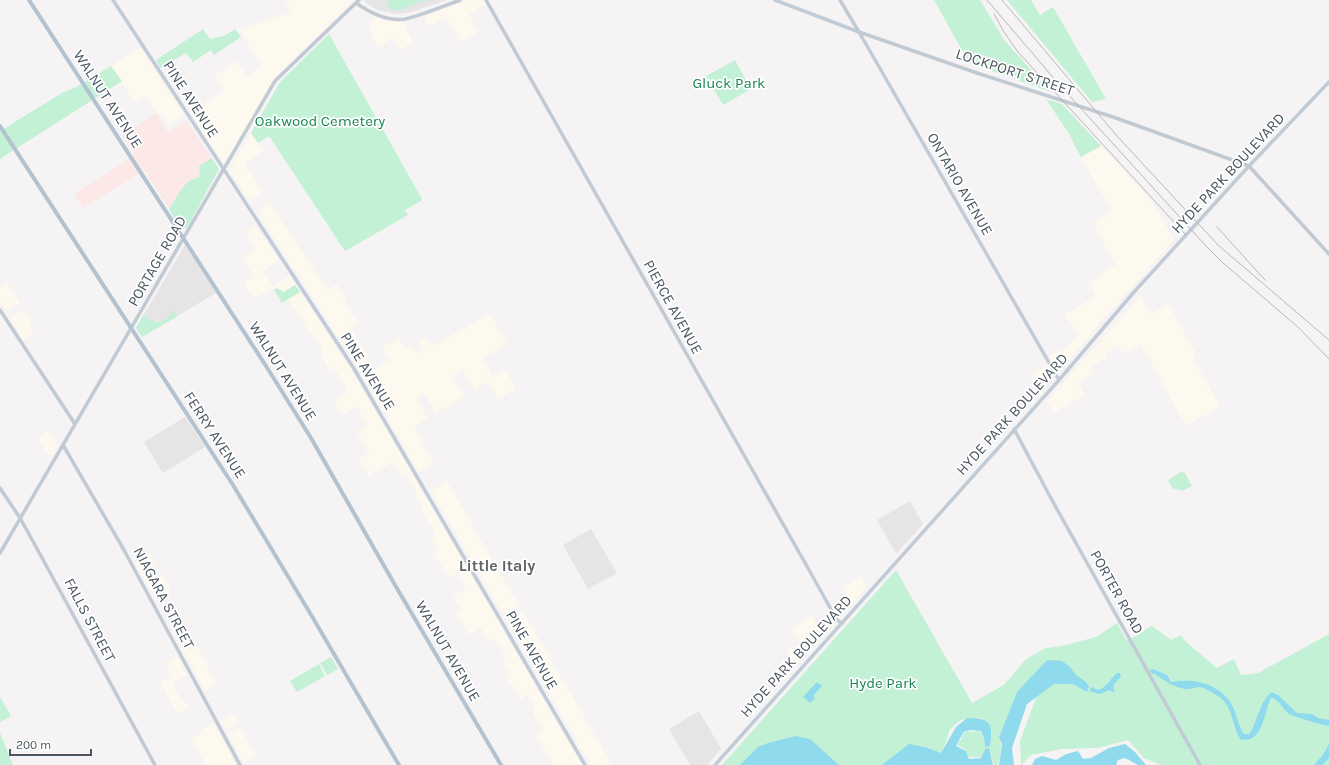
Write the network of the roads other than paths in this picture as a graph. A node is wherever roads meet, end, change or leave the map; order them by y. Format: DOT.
graph roads {
  1 [pos="29,0"];
  2 [pos="113,0"];
  3 [pos="460,0"];
  4 [pos="486,0"];
  5 [pos="775,0"];
  6 [pos="840,0"];
  7 [pos="357,1"];
  8 [pos="859,32"];
  9 [pos="1329,82"];
  10 [pos="0,126"];
  11 [pos="1249,166"];
  12 [pos="224,170"];
  13 [pos="184,239"];
  14 [pos="1329,254"];
  15 [pos="0,310"];
  16 [pos="131,328"];
  17 [pos="1059,380"];
  18 [pos="75,424"];
  19 [pos="1014,429"];
  20 [pos="63,445"];
  21 [pos="0,488"];
  22 [pos="20,518"];
  23 [pos="0,552"];
  24 [pos="842,623"];
  25 [pos="155,765"];
  26 [pos="240,765"];
  27 [pos="399,765"];
  28 [pos="501,765"];
  29 [pos="585,765"];
  30 [pos="715,765"];
  31 [pos="1200,765"];
  1 -- 13 [label="main road, WALNUT AVENUE"];
  2 -- 12 [label="main road, PINE AVENUE"];
  3 -- 7 [label="street"];
  4 -- 24 [label="street, PIERCE AVENUE"];
  5 -- 8 [label="main road, LOCKPORT STREET"];
  6 -- 8 [label="street, ONTARIO AVENUE"];
  7 -- 12 [label="street, PORTAGE ROAD"];
  8 -- 11 [label="street, LOCKPORT STREET"];
  8 -- 17 [label="main road, ONTARIO AVENUE"];
  9 -- 11 [label="main road, HYDE PARK BOULEVARD"];
  10 -- 16 [label="main road, FERRY AVENUE"];
  11 -- 14 [label="street"];
  11 -- 17 [label="main road, HYDE PARK BOULEVARD"];
  12 -- 13 [label="street, PORTAGE ROAD"];
  12 -- 29 [label="main road, PINE AVENUE"];
  13 -- 16 [label="street, PORTAGE ROAD"];
  13 -- 28 [label="main road, WALNUT AVENUE"];
  15 -- 18 [label="street"];
  16 -- 18 [label="street, PORTAGE ROAD"];
  16 -- 27 [label="main road, FERRY AVENUE"];
  17 -- 19 [label="main road, HYDE PARK BOULEVARD"];
  18 -- 20 [label="street, PORTAGE ROAD"];
  19 -- 24 [label="main road, HYDE PARK BOULEVARD"];
  19 -- 31 [label="main road, PORTER ROAD"];
  20 -- 22 [label="street, PORTAGE ROAD"];
  20 -- 26 [label="street, NIAGARA STREET"];
  21 -- 22 [label="street, FALLS STREET"];
  22 -- 23 [label="street, PORTAGE ROAD"];
  22 -- 25 [label="street, FALLS STREET"];
  24 -- 30 [label="main road, HYDE PARK BOULEVARD"];
}
